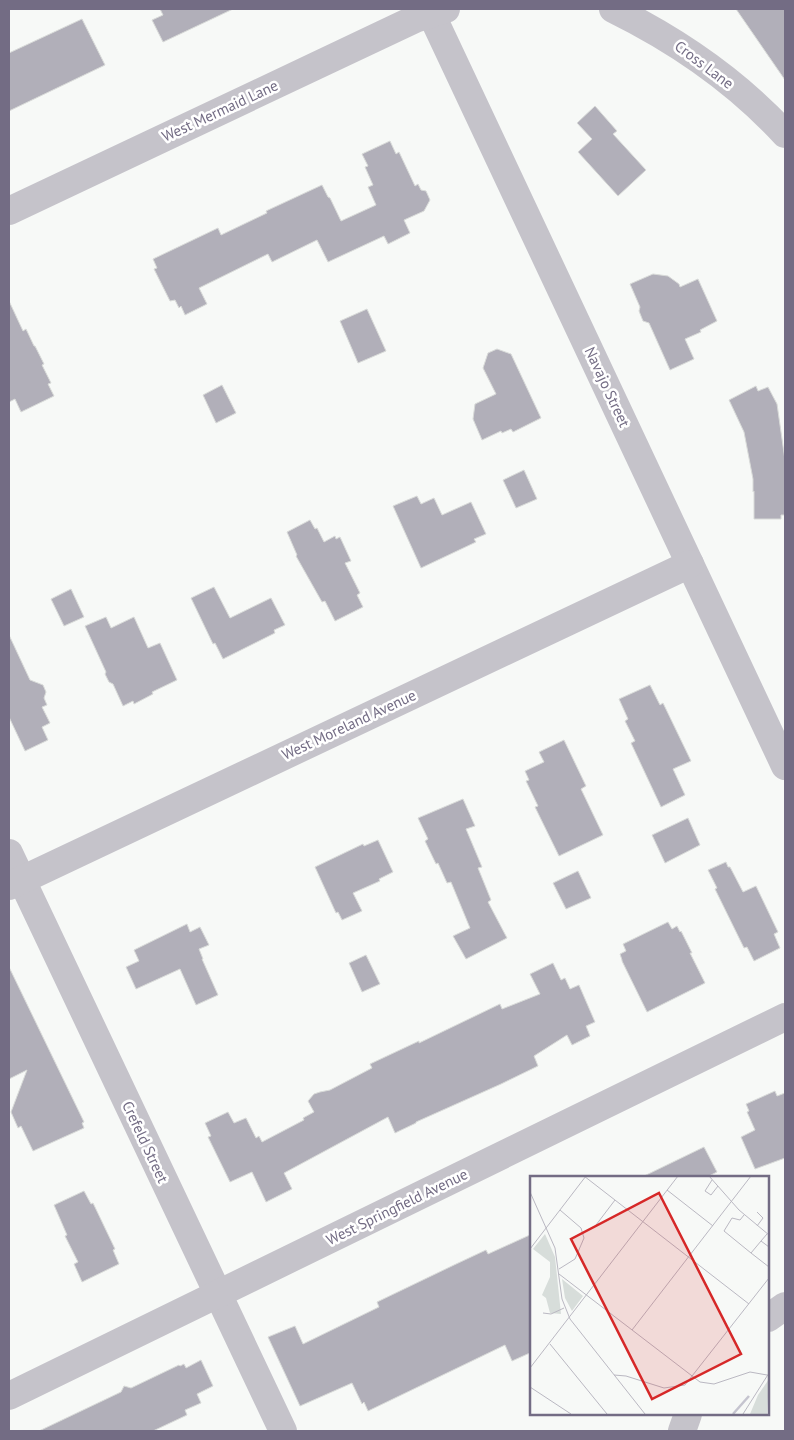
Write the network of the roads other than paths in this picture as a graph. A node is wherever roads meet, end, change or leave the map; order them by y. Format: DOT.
graph roads {
  1 [pos="613,9"];
  2 [pos="436,11"];
  3 [pos="785,134"];
  4 [pos="9,211"];
  5 [pos="690,564"];
  6 [pos="785,766"];
  7 [pos="9,853"];
  8 [pos="15,883"];
  9 [pos="785,1017"];
  10 [pos="217,1294"];
  11 [pos="785,1306"];
  12 [pos="769,1317"];
  13 [pos="9,1396"];
  14 [pos="688,1415"];
  15 [pos="283,1431"];
  16 [pos="682,1431"];
  1 -- 3 [label="street, Cross Lane"];
  2 -- 4 [label="street, West Mermaid Lane"];
  2 -- 5 [label="street, Navajo Street"];
  5 -- 6 [label="street, Navajo Street"];
  5 -- 8 [label="street, West Moreland Avenue"];
  7 -- 8 [label="street, Crefeld Street"];
  8 -- 10 [label="street, Crefeld Street"];
  9 -- 10 [label="street, West Springfield Avenue"];
  10 -- 13 [label="street, West Springfield Avenue"];
  10 -- 15 [label="street, Crefeld Street"];
  11 -- 12 [label="street"];
  14 -- 16 [label="street"];
}
